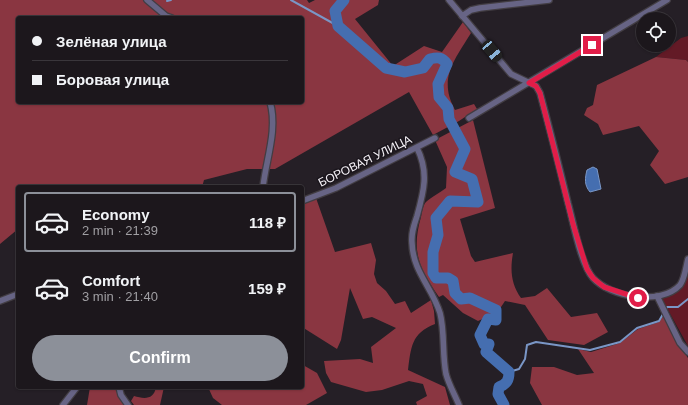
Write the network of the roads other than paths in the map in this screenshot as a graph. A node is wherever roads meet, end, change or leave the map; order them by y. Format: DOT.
graph roads {
  1 [pos="147,0"];
  2 [pos="450,0"];
  3 [pos="549,0"];
  4 [pos="667,0"];
  5 [pos="166,16"];
  6 [pos="462,16"];
  7 [pos="529,83"];
  8 [pos="270,104"];
  9 [pos="469,118"];
  10 [pos="435,138"];
  11 [pos="416,148"];
  12 [pos="263,185"];
  13 [pos="304,200"];
  14 [pos="688,259"];
  15 [pos="16,295"];
  16 [pos="657,296"];
  17 [pos="0,301"];
  18 [pos="688,352"];
  19 [pos="75,389"];
  20 [pos="119,389"];
  21 [pos="63,405"];
  22 [pos="128,405"];
  23 [pos="459,405"];
  1 -- 5 [label="street"];
  2 -- 6 [label="street"];
  3 -- 6 [label="street"];
  4 -- 7 [label="street"];
  6 -- 7 [label="street"];
  7 -- 9 [label="street"];
  7 -- 16 [label="street"];
  8 -- 12 [label="street"];
  10 -- 11 [label="street, БОРОВАЯ УЛИЦА"];
  11 -- 13 [label="street, БОРОВАЯ УЛИЦА"];
  11 -- 23 [label="street"];
  14 -- 16 [label="street"];
  15 -- 17 [label="street"];
  16 -- 18 [label="street"];
  19 -- 21 [label="street"];
  20 -- 22 [label="street"];
}
